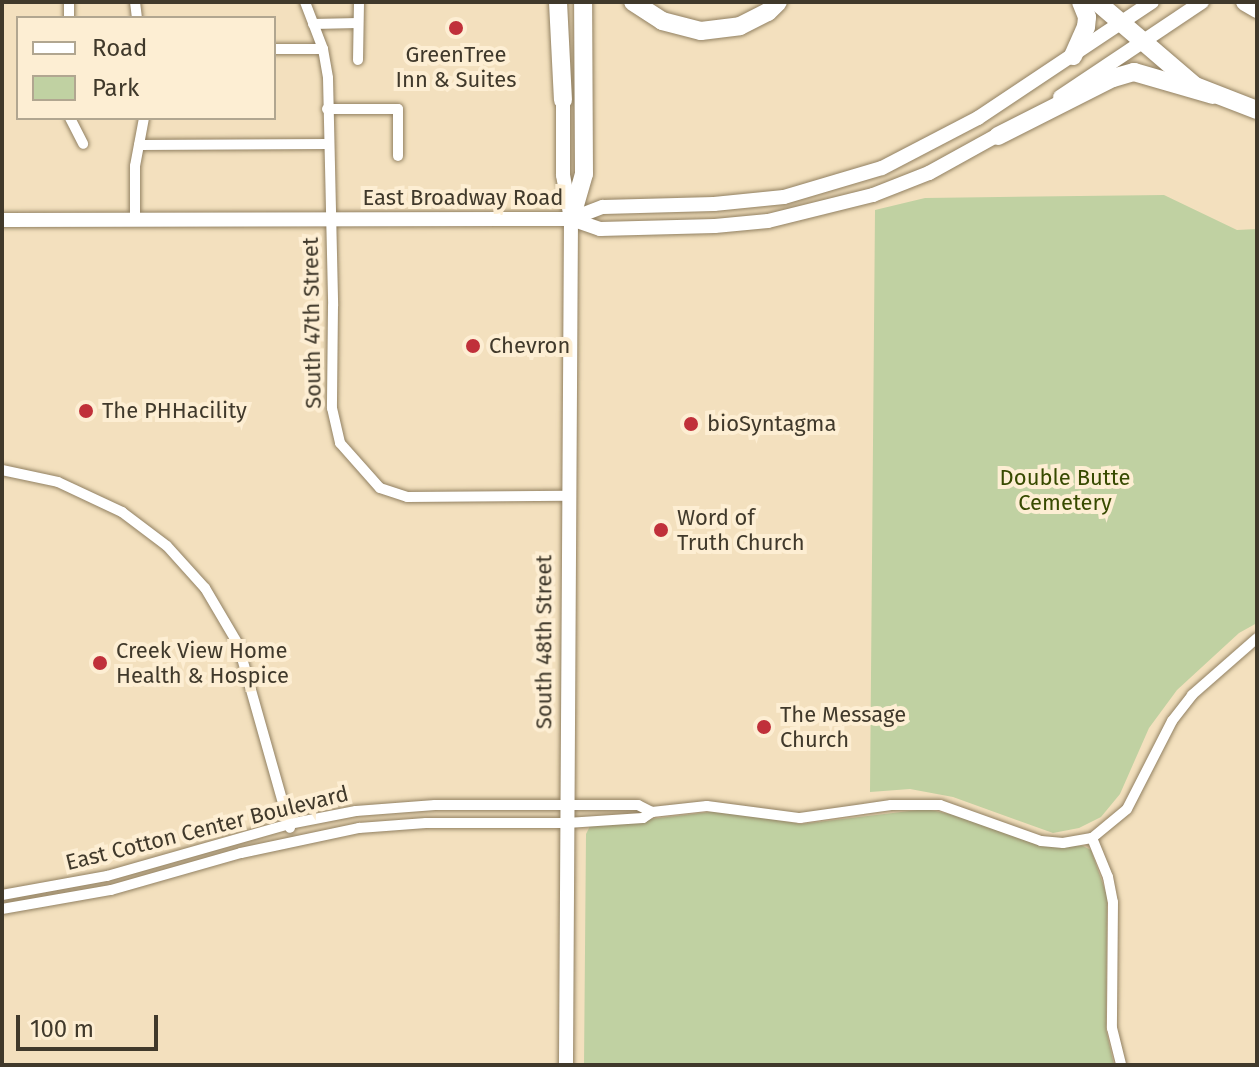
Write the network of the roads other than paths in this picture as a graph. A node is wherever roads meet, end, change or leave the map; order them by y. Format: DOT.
graph roads {
  1 [pos="305,2"];
  2 [pos="359,2"];
  3 [pos="558,2"];
  4 [pos="583,2"];
  5 [pos="633,2"];
  6 [pos="778,2"];
  7 [pos="1081,2"];
  8 [pos="1097,2"];
  9 [pos="1152,2"];
  10 [pos="1202,2"];
  11 [pos="1245,2"];
  12 [pos="1257,9"];
  13 [pos="1121,22"];
  14 [pos="358,23"];
  15 [pos="313,24"];
  16 [pos="1143,42"];
  17 [pos="276,49"];
  18 [pos="323,49"];
  19 [pos="1073,56"];
  20 [pos="358,60"];
  21 [pos="1213,95"];
  22 [pos="563,100"];
  23 [pos="327,109"];
  24 [pos="1257,110"];
  25 [pos="71,120"];
  26 [pos="144,120"];
  27 [pos="998,136"];
  28 [pos="83,144"];
  29 [pos="328,144"];
  30 [pos="139,145"];
  31 [pos="398,156"];
  32 [pos="135,219"];
  33 [pos="330,219"];
  34 [pos="571,219"];
  35 [pos="2,220"];
  36 [pos="2,470"];
  37 [pos="569,496"];
  38 [pos="1257,638"];
  39 [pos="567,806"];
  40 [pos="652,812"];
  41 [pos="567,823"];
  42 [pos="289,824"];
  43 [pos="1092,838"];
  44 [pos="293,841"];
  45 [pos="2,895"];
  46 [pos="2,909"];
  47 [pos="566,1065"];
  48 [pos="1121,1065"];
  1 -- 15 [label="street, South 47th Street"];
  2 -- 14 [label="street"];
  3 -- 22 [label="highway, South 48th Street"];
  4 -- 34 [label="highway, South 48th Street"];
  5 -- 6 [label="highway"];
  7 -- 19 [label="highway"];
  8 -- 13 [label="highway"];
  9 -- 13 [label="main road"];
  10 -- 16 [label="main road, East Broadway Road"];
  11 -- 12 [label="highway"];
  13 -- 16 [label="highway"];
  13 -- 19 [label="main road"];
  14 -- 15 [label="street"];
  14 -- 20 [label="street"];
  15 -- 18 [label="street, South 47th Street"];
  16 -- 21 [label="highway"];
  16 -- 27 [label="main road, East Broadway Road"];
  17 -- 18 [label="street"];
  18 -- 23 [label="street, South 47th Street"];
  19 -- 34 [label="main road"];
  21 -- 24 [label="highway"];
  21 -- 27 [label="highway"];
  22 -- 34 [label="main road, South 48th Street"];
  23 -- 29 [label="street, South 47th Street"];
  23 -- 31 [label="street"];
  25 -- 28 [label="street"];
  26 -- 30 [label="street"];
  27 -- 34 [label="main road, East Broadway Road"];
  29 -- 30 [label="street"];
  29 -- 33 [label="street, South 47th Street"];
  30 -- 32 [label="street"];
  32 -- 33 [label="main road, East Broadway Road"];
  32 -- 35 [label="main road, East Broadway Road"];
  33 -- 34 [label="main road, East Broadway Road"];
  33 -- 37 [label="street, South 47th Street"];
  34 -- 37 [label="main road, South 48th Street"];
  36 -- 42 [label="street"];
  37 -- 39 [label="main road, South 48th Street"];
  38 -- 43 [label="street"];
  39 -- 40 [label="street, East Cotton Center Boulevard"];
  39 -- 41 [label="main road, South 48th Street"];
  39 -- 42 [label="street, East Cotton Center Boulevard"];
  40 -- 41 [label="street, East Cotton Center Boulevard"];
  40 -- 43 [label="street"];
  41 -- 44 [label="street, East Cotton Center Boulevard"];
  41 -- 47 [label="main road, South 48th Street"];
  42 -- 44 [label="street"];
  42 -- 45 [label="street, East Cotton Center Boulevard"];
  43 -- 48 [label="street"];
  44 -- 46 [label="street, East Cotton Center Boulevard"];
}
